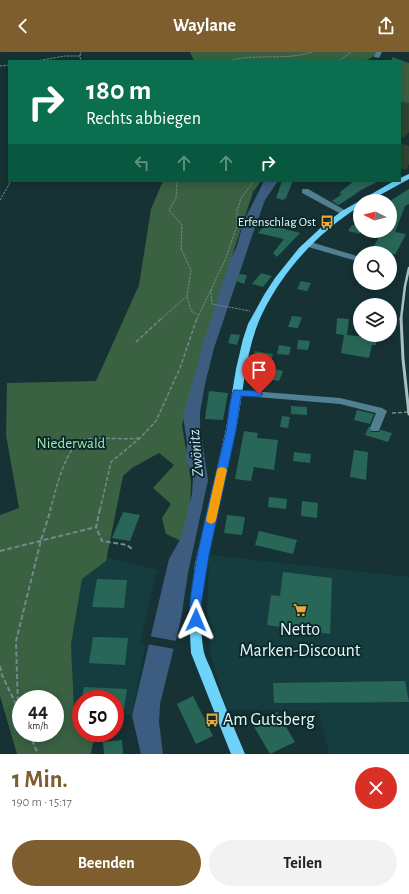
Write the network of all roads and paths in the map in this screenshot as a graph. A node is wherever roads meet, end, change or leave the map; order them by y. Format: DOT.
graph roads {
  1 [pos="81,52"];
  2 [pos="312,52"];
  3 [pos="351,52"];
  4 [pos="80,56"];
  5 [pos="42,60"];
  6 [pos="80,60"];
  7 [pos="232,60"];
  8 [pos="340,60"];
  9 [pos="10,182"];
  10 [pos="177,182"];
  11 [pos="253,182"];
  12 [pos="398,182"];
  13 [pos="305,191"];
  14 [pos="377,194"];
  15 [pos="0,200"];
  16 [pos="353,207"];
  17 [pos="344,212"];
  18 [pos="308,244"];
  19 [pos="353,258"];
  20 [pos="210,287"];
  21 [pos="188,296"];
  22 [pos="258,312"];
  23 [pos="198,315"];
  24 [pos="136,342"];
  25 [pos="238,393"];
  26 [pos="403,412"];
  27 [pos="409,412"];
  28 [pos="376,428"];
  29 [pos="140,438"];
  30 [pos="96,527"];
  31 [pos="41,540"];
  32 [pos="132,549"];
  33 [pos="0,552"];
  34 [pos="0,666"];
  35 [pos="17,690"];
  36 [pos="12,697"];
  37 [pos="33,742"];
  38 [pos="38,754"];
  39 [pos="238,754"];
  1 -- 4 [label="path"];
  2 -- 7 [label="path"];
  3 -- 8 [label="path"];
  4 -- 5 [label="path"];
  4 -- 6 [label="path"];
  9 -- 15 [label="path"];
  10 -- 21 [label="path"];
  11 -- 20 [label="path"];
  12 -- 14 [label="main road"];
  13 -- 17 [label="lane"];
  16 -- 17 [label="main road"];
  17 -- 18 [label="main road"];
  18 -- 19 [label="lane"];
  18 -- 22 [label="main road"];
  20 -- 22 [label="path"];
  20 -- 23 [label="path"];
  21 -- 23 [label="path"];
  21 -- 24 [label="path"];
  22 -- 25 [label="main road"];
  23 -- 29 [label="path"];
  25 -- 28 [label="lane"];
  25 -- 39 [label="main road"];
  26 -- 27 [label="path"];
  29 -- 30 [label="path"];
  29 -- 31 [label="path"];
  30 -- 31 [label="path"];
  30 -- 32 [label="path"];
  31 -- 33 [label="path"];
  31 -- 35 [label="path"];
  34 -- 36 [label="path"];
  37 -- 38 [label="path"];
}
